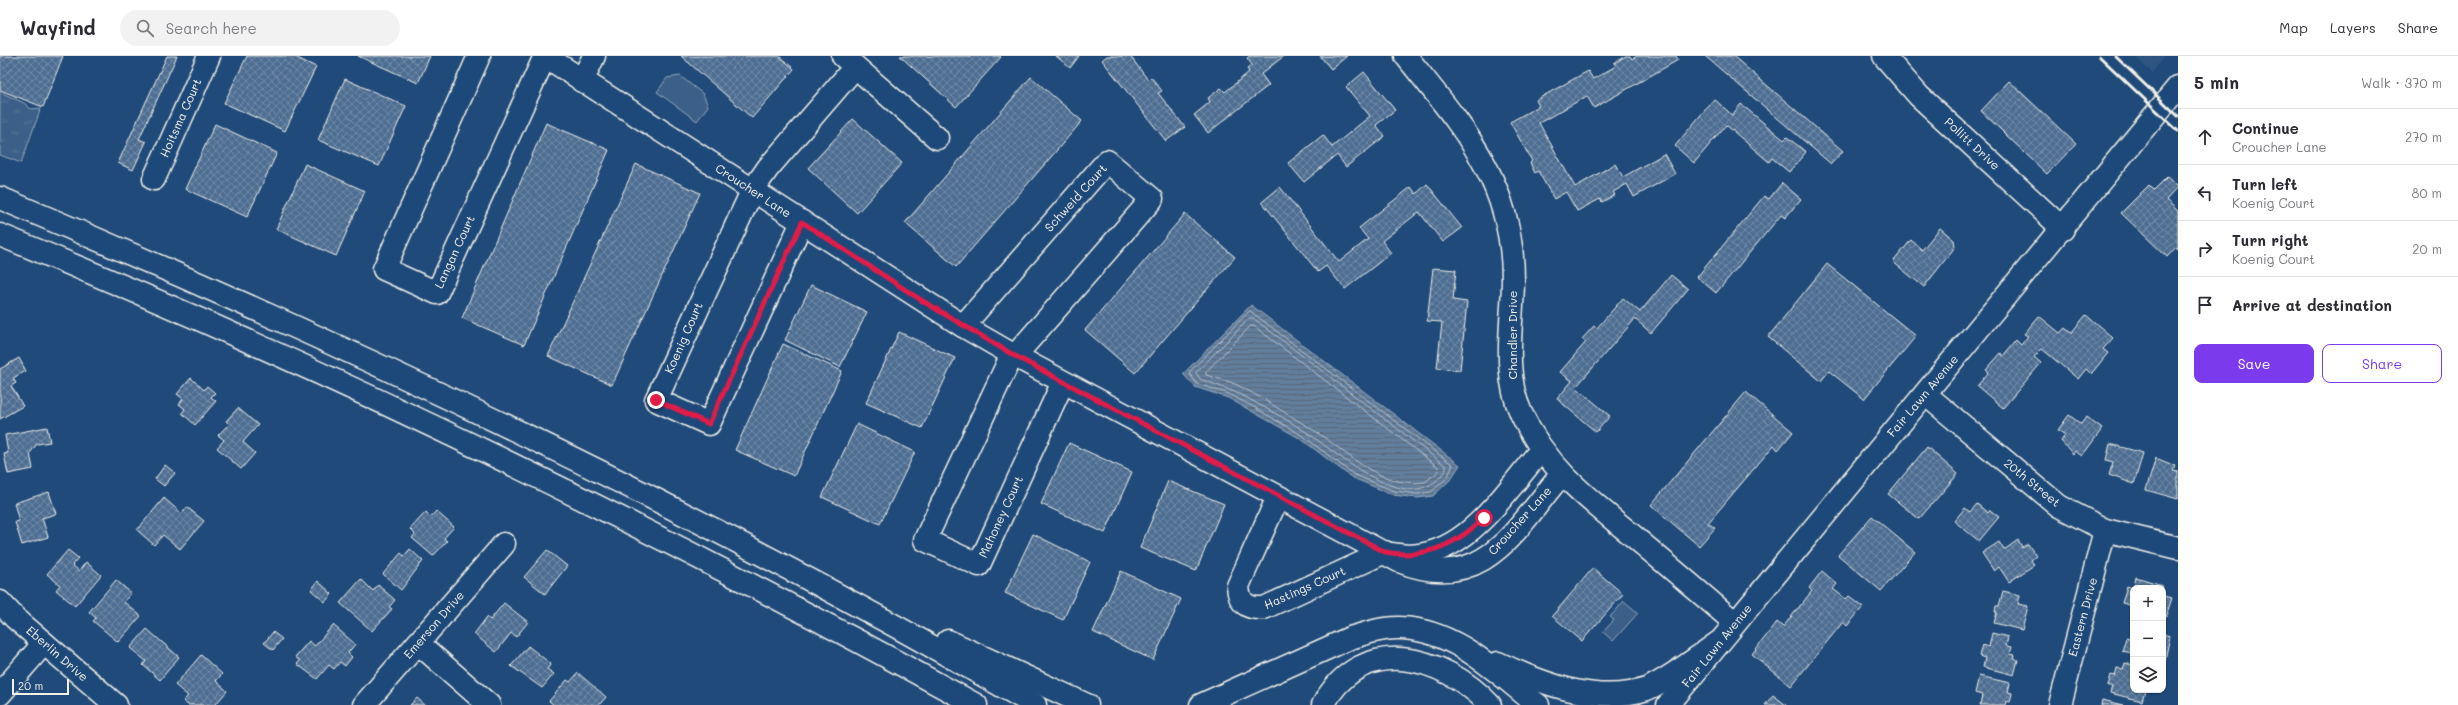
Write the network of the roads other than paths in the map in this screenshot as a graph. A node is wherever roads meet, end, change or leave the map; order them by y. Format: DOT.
graph roads {
  1 [pos="209,56"];
  2 [pos="479,56"];
  3 [pos="545,56"];
  4 [pos="594,56"];
  5 [pos="1406,56"];
  6 [pos="1884,56"];
  7 [pos="849,62"];
  8 [pos="582,80"];
  9 [pos="2178,87"];
  10 [pos="937,138"];
  11 [pos="154,179"];
  12 [pos="752,191"];
  13 [pos="0,198"];
  14 [pos="802,222"];
  15 [pos="2063,229"];
  16 [pos="0,235"];
  17 [pos="963,326"];
  18 [pos="1015,356"];
  19 [pos="1063,382"];
  20 [pos="1925,394"];
  21 [pos="1541,450"];
  22 [pos="1562,475"];
  23 [pos="1278,497"];
  24 [pos="2105,530"];
  25 [pos="504,544"];
  26 [pos="2178,548"];
  27 [pos="751,550"];
  28 [pos="1385,552"];
  29 [pos="0,602"];
  30 [pos="1736,622"];
  31 [pos="1453,641"];
  32 [pos="1719,642"];
  33 [pos="44,643"];
  34 [pos="418,643"];
  35 [pos="895,661"];
  36 [pos="0,694"];
  37 [pos="116,705"];
  38 [pos="364,705"];
  39 [pos="489,705"];
  40 [pos="960,705"];
  41 [pos="976,705"];
  42 [pos="1035,705"];
  43 [pos="1087,705"];
  44 [pos="1201,705"];
  45 [pos="1323,705"];
  46 [pos="1490,705"];
  47 [pos="1538,705"];
  48 [pos="1668,705"];
  49 [pos="2060,705"];
  1 -- 11 [label="main road, Hoitsma Court"];
  2 -- 3 [label="main road, Langan Court"];
  3 -- 8 [label="main road, Croucher Lane"];
  4 -- 8 [label="main road"];
  5 -- 21 [label="main road, Chandler Drive"];
  6 -- 15 [label="main road, Pollitt Drive"];
  7 -- 10 [label="main road"];
  7 -- 12 [label="main road, Koenig Court"];
  8 -- 12 [label="main road, Croucher Lane"];
  9 -- 15 [label="main road, Fair Lawn Avenue"];
  12 -- 14 [label="main road, Croucher Lane"];
  12 -- 14 [label="main road, Koenig Court"];
  13 -- 27 [label="main road"];
  14 -- 17 [label="main road, Croucher Lane"];
  15 -- 20 [label="main road, Fair Lawn Avenue"];
  16 -- 35 [label="main road"];
  17 -- 18 [label="main road, Croucher Lane"];
  17 -- 18 [label="main road, Schweid Court"];
  18 -- 19 [label="main road, Croucher Lane"];
  18 -- 19 [label="main road, Mahoney Court"];
  19 -- 23 [label="main road, Croucher Lane"];
  20 -- 24 [label="main road, 20th Street"];
  20 -- 30 [label="main road, Fair Lawn Avenue"];
  21 -- 22 [label="main road, Chandler Drive"];
  21 -- 28 [label="main road, Croucher Lane"];
  22 -- 28 [label="main road, Croucher Lane"];
  22 -- 30 [label="main road, Chandler Drive"];
  23 -- 28 [label="main road, Croucher Lane"];
  23 -- 28 [label="main road, Hastings Court"];
  24 -- 26 [label="main road, 20th Street"];
  24 -- 49 [label="main road, Eastern Drive"];
  25 -- 34 [label="main road, Emerson Drive"];
  27 -- 42 [label="main road"];
  27 -- 43 [label="main road"];
  29 -- 33 [label="main road, Eberlin Drive"];
  30 -- 32 [label="main road, Fair Lawn Avenue"];
  31 -- 32 [label="main road"];
  31 -- 44 [label="main road"];
  31 -- 47 [label="main road"];
  32 -- 48 [label="main road, Fair Lawn Avenue"];
  33 -- 36 [label="main road"];
  33 -- 37 [label="main road, Eberlin Drive"];
  34 -- 38 [label="main road, Emerson Drive"];
  34 -- 39 [label="main road"];
  35 -- 40 [label="main road"];
  35 -- 41 [label="main road"];
  45 -- 46 [label="main road"];
}
